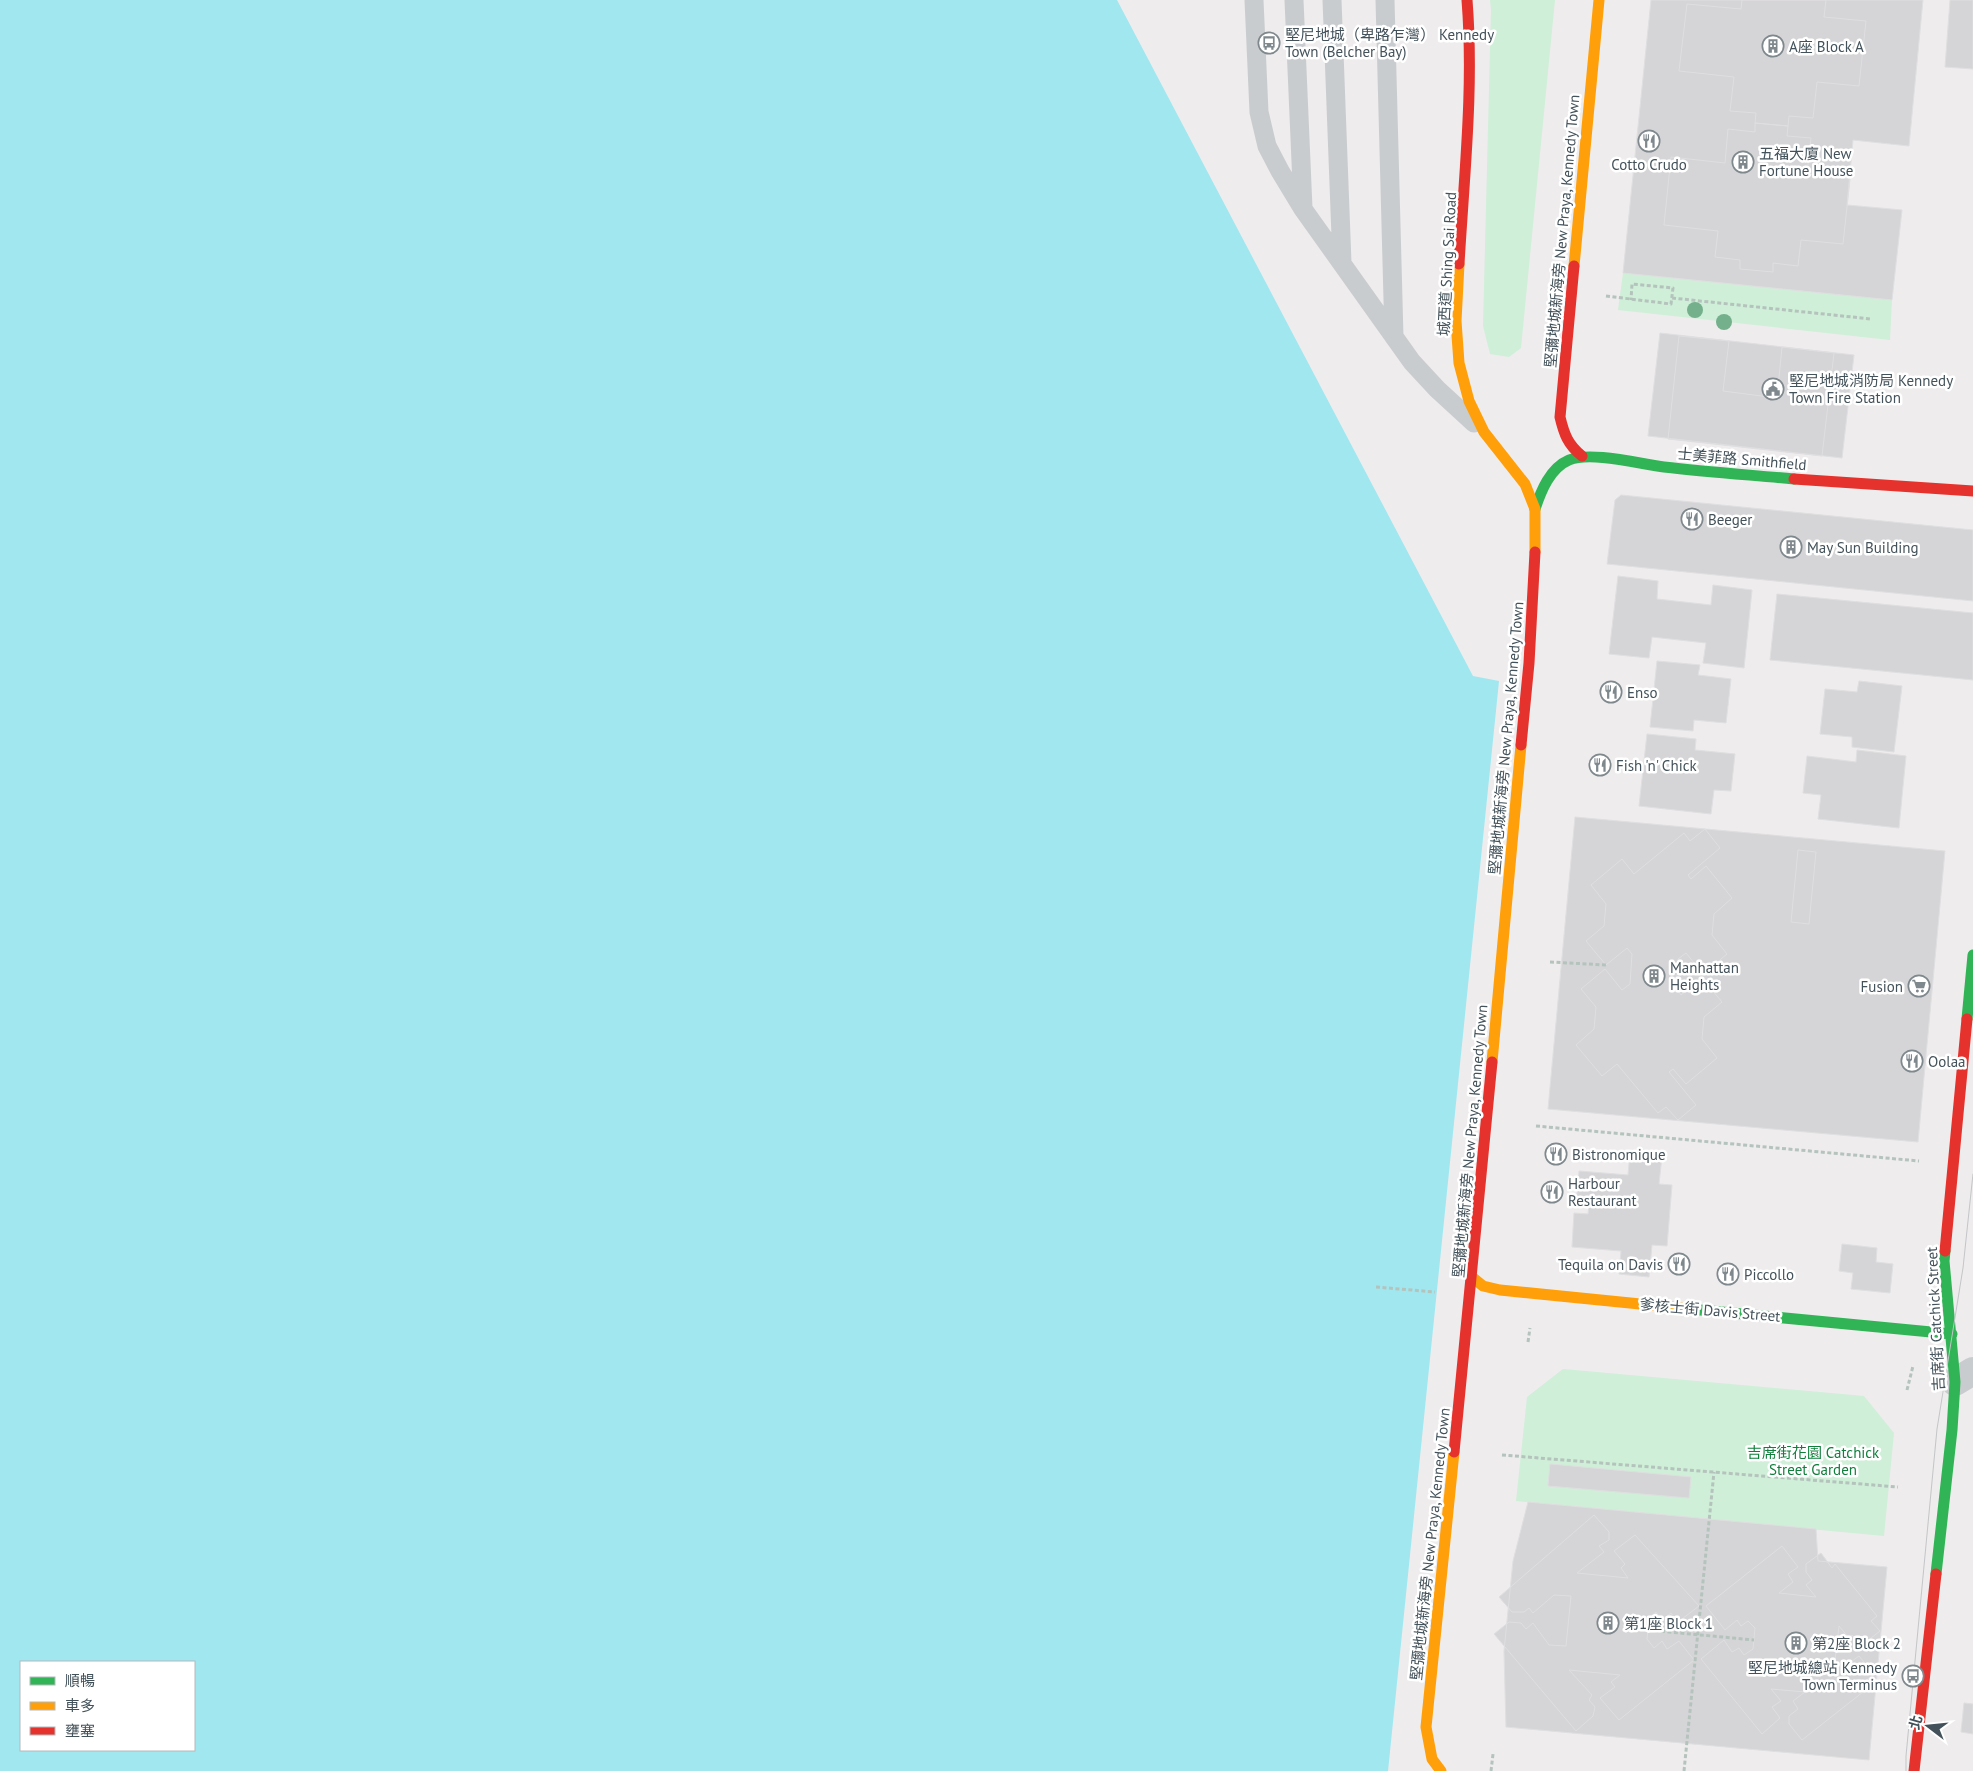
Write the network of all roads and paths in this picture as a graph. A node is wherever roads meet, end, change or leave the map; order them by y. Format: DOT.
graph roads {
  1 [pos="1254,0"];
  2 [pos="1294,0"];
  3 [pos="1332,0"];
  4 [pos="1385,0"];
  5 [pos="1467,0"];
  6 [pos="1599,0"];
  7 [pos="1303,209"];
  8 [pos="1342,263"];
  9 [pos="1605,296"];
  10 [pos="1672,298"];
  11 [pos="1631,300"];
  12 [pos="1871,319"];
  13 [pos="1394,338"];
  14 [pos="1484,432"];
  15 [pos="1582,456"];
  16 [pos="1973,491"];
  17 [pos="1535,509"];
  18 [pos="1973,955"];
  19 [pos="1550,962"];
  20 [pos="1606,965"];
  21 [pos="1536,1126"];
  22 [pos="1920,1161"];
  23 [pos="1472,1277"];
  24 [pos="1376,1287"];
  25 [pos="1436,1292"];
  26 [pos="1952,1334"];
  27 [pos="1964,1377"];
  28 [pos="1502,1455"];
  29 [pos="1714,1472"];
  30 [pos="1898,1487"];
  31 [pos="1648,1630"];
  32 [pos="1697,1635"];
  33 [pos="1754,1640"];
  34 [pos="1493,1754"];
  35 [pos="1441,1771"];
  36 [pos="1491,1771"];
  37 [pos="1684,1771"];
  38 [pos="1914,1771"];
  1 -- 7 [label="lane"];
  2 -- 7 [label="lane"];
  3 -- 8 [label="lane"];
  4 -- 13 [label="lane"];
  5 -- 14 [label="main road, 城西道 Shing Sai Road"];
  6 -- 15 [label="main road, 堅彌地城新海旁 New Praya, Kennedy Town"];
  7 -- 8 [label="lane"];
  8 -- 13 [label="lane"];
  9 -- 11 [label="path"];
  10 -- 11 [label="path"];
  10 -- 11 [label="path"];
  10 -- 12 [label="path"];
  13 -- 14 [label="lane"];
  14 -- 17 [label="main road, 城西道 Shing Sai Road"];
  15 -- 16 [label="main road, 士美菲路 Smithfield"];
  15 -- 17 [label="main road"];
  17 -- 23 [label="main road, 堅彌地城新海旁 New Praya, Kennedy Town"];
  18 -- 26 [label="main road, 吉席街 Catchick Street"];
  19 -- 20 [label="path"];
  21 -- 22 [label="path"];
  23 -- 26 [label="main road, 爹核士街 Davis Street"];
  23 -- 35 [label="main road, 堅彌地城新海旁 New Praya, Kennedy Town"];
  24 -- 25 [label="path"];
  26 -- 27 [label="main road, 吉席街 Catchick Street"];
  27 -- 38 [label="main road, 吉席街 Catchick Street"];
  28 -- 29 [label="path"];
  29 -- 30 [label="path"];
  29 -- 32 [label="path"];
  31 -- 32 [label="path"];
  32 -- 33 [label="path"];
  32 -- 37 [label="path"];
  34 -- 36 [label="path"];
}
